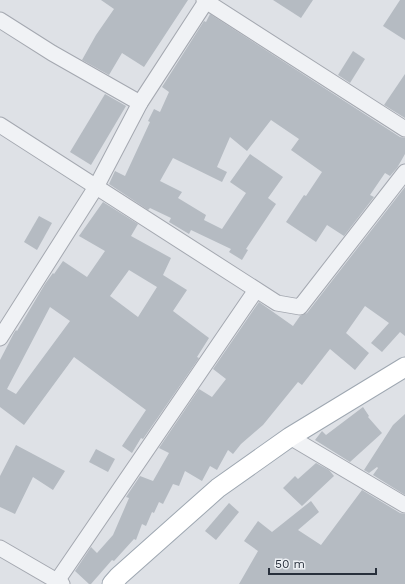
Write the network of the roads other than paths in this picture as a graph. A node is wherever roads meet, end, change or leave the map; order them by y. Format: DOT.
graph roads {
  1 [pos="206,0"];
  2 [pos="0,20"];
  3 [pos="140,103"];
  4 [pos="0,125"];
  5 [pos="405,129"];
  6 [pos="405,172"];
  7 [pos="96,187"];
  8 [pos="256,290"];
  9 [pos="0,338"];
  10 [pos="405,367"];
  11 [pos="290,438"];
  12 [pos="405,505"];
  13 [pos="0,548"];
  14 [pos="59,583"];
  15 [pos="112,584"];
  1 -- 3 [label="street"];
  1 -- 5 [label="street"];
  2 -- 3 [label="street"];
  3 -- 7 [label="street"];
  4 -- 7 [label="street"];
  6 -- 8 [label="street"];
  7 -- 8 [label="street"];
  7 -- 9 [label="street"];
  8 -- 14 [label="street"];
  10 -- 11 [label="main road"];
  11 -- 12 [label="street"];
  11 -- 15 [label="main road"];
  13 -- 14 [label="street"];
}
